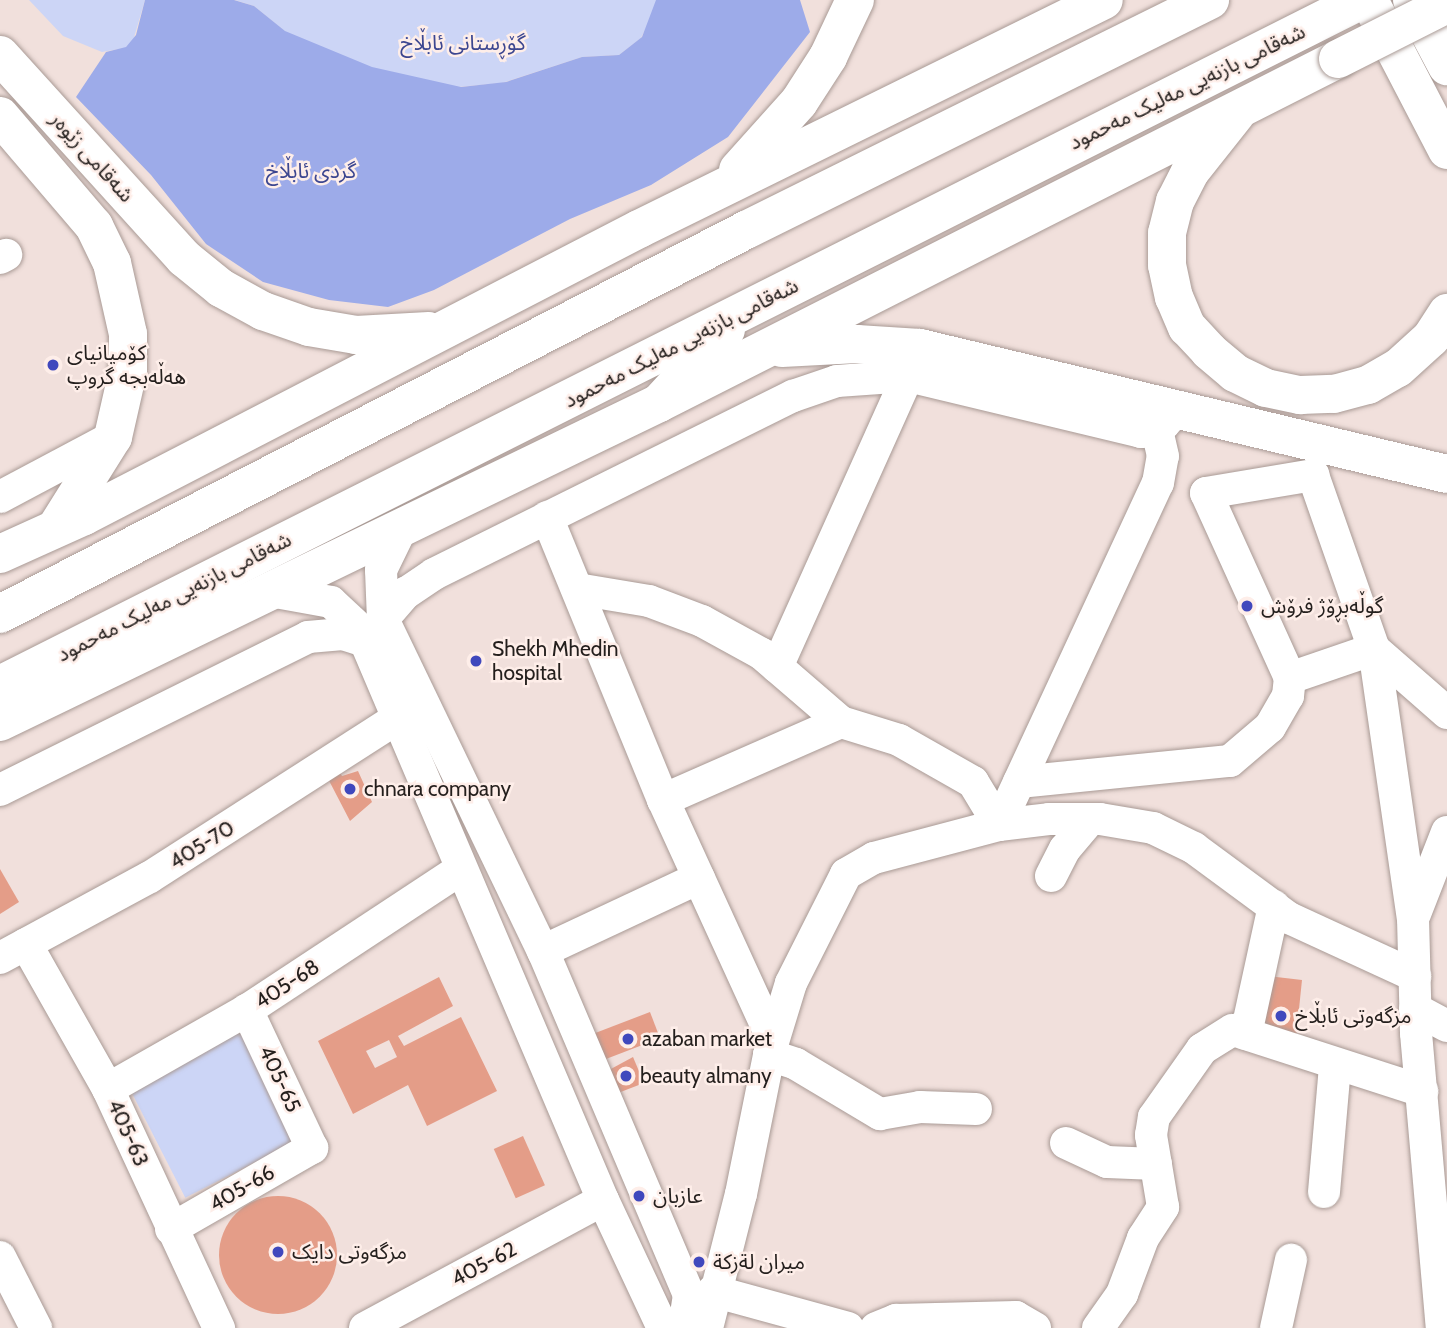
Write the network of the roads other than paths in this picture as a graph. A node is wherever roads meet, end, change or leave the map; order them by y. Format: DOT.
graph roads {
  1 [pos="855,0"];
  2 [pos="1104,0"];
  3 [pos="1210,0"];
  4 [pos="1362,0"];
  5 [pos="1369,0"];
  6 [pos="1412,0"];
  7 [pos="1447,4"];
  8 [pos="0,55"];
  9 [pos="1447,66"];
  10 [pos="1243,105"];
  11 [pos="0,116"];
  12 [pos="1447,150"];
  13 [pos="720,189"];
  14 [pos="741,313"];
  15 [pos="1447,313"];
  16 [pos="451,326"];
  17 [pos="766,349"];
  18 [pos="908,376"];
  19 [pos="659,403"];
  20 [pos="1166,419"];
  21 [pos="113,437"];
  22 [pos="1447,474"];
  23 [pos="0,497"];
  24 [pos="547,517"];
  25 [pos="402,527"];
  26 [pos="56,528"];
  27 [pos="0,554"];
  28 [pos="577,589"];
  29 [pos="270,591"];
  30 [pos="0,614"];
  31 [pos="374,630"];
  32 [pos="1374,649"];
  33 [pos="777,667"];
  34 [pos="1290,678"];
  35 [pos="0,685"];
  36 [pos="1447,713"];
  37 [pos="396,719"];
  38 [pos="0,722"];
  39 [pos="841,722"];
  40 [pos="1019,782"];
  41 [pos="0,790"];
  42 [pos="663,800"];
  43 [pos="1090,819"];
  44 [pos="999,825"];
  45 [pos="1447,832"];
  46 [pos="461,869"];
  47 [pos="1051,876"];
  48 [pos="699,878"];
  49 [pos="1274,906"];
  50 [pos="1413,918"];
  51 [pos="13,951"];
  52 [pos="543,951"];
  53 [pos="1415,976"];
  54 [pos="1415,1009"];
  55 [pos="247,1010"];
  56 [pos="1447,1026"];
  57 [pos="1246,1034"];
  58 [pos="771,1047"];
  59 [pos="1335,1065"];
  60 [pos="108,1089"];
  61 [pos="1422,1091"];
  62 [pos="976,1109"];
  63 [pos="1066,1143"];
  64 [pos="312,1148"];
  65 [pos="1156,1164"];
  66 [pos="1324,1192"];
  67 [pos="603,1200"];
  68 [pos="171,1228"];
  69 [pos="1447,1236"];
  70 [pos="0,1257"];
  71 [pos="1291,1260"];
  72 [pos="713,1291"];
  73 [pos="1440,1319"];
  74 [pos="36,1328"];
  75 [pos="219,1328"];
  76 [pos="365,1328"];
  77 [pos="663,1328"];
  78 [pos="684,1328"];
  79 [pos="707,1328"];
  80 [pos="848,1328"];
  81 [pos="876,1328"];
  82 [pos="1035,1328"];
  83 [pos="1098,1328"];
  84 [pos="1276,1328"];
  1 -- 13 [label="main road"];
  2 -- 13 [label="main road"];
  3 -- 30 [label="main road"];
  4 -- 14 [label="main road, شەقامی بازنەیی مەلیک مەحمود"];
  5 -- 12 [label="main road"];
  6 -- 9 [label="main road"];
  7 -- 10 [label="main road, bridge"];
  8 -- 16 [label="main road, شەقامی زێوەر"];
  10 -- 15 [label="main road"];
  10 -- 17 [label="main road"];
  11 -- 21 [label="main road, شەقامی زێوەر"];
  13 -- 16 [label="main road"];
  14 -- 19 [label="main road"];
  14 -- 35 [label="main road, شەقامی بازنەیی مەلیک مەحمود"];
  16 -- 26 [label="main road"];
  17 -- 19 [label="main road"];
  17 -- 20 [label="main road"];
  18 -- 20 [label="street"];
  18 -- 24 [label="street"];
  18 -- 33 [label="street"];
  19 -- 25 [label="main road"];
  20 -- 22 [label="main road"];
  20 -- 40 [label="street"];
  21 -- 23 [label="street"];
  21 -- 26 [label="main road, شەقامی زێوەر"];
  24 -- 28 [label="street"];
  24 -- 31 [label="street"];
  25 -- 29 [label="main road"];
  25 -- 31 [label="street"];
  26 -- 27 [label="main road"];
  28 -- 33 [label="street"];
  28 -- 42 [label="street"];
  29 -- 31 [label="street"];
  29 -- 38 [label="main road"];
  31 -- 37 [label="street"];
  31 -- 41 [label="street"];
  31 -- 52 [label="street"];
  32 -- 34 [label="street"];
  32 -- 34 [label="street"];
  32 -- 36 [label="street"];
  32 -- 50 [label="street"];
  33 -- 39 [label="street"];
  34 -- 40 [label="street"];
  37 -- 46 [label="street"];
  37 -- 51 [label="street, 405-70"];
  39 -- 42 [label="street"];
  39 -- 44 [label="street"];
  40 -- 44 [label="street"];
  42 -- 48 [label="street"];
  43 -- 44 [label="street"];
  43 -- 47 [label="street"];
  43 -- 49 [label="street"];
  44 -- 58 [label="street"];
  45 -- 50 [label="street"];
  46 -- 55 [label="street, 405-68"];
  46 -- 67 [label="street"];
  48 -- 52 [label="street"];
  48 -- 58 [label="street"];
  49 -- 53 [label="street"];
  49 -- 57 [label="street"];
  50 -- 53 [label="street"];
  51 -- 60 [label="street, 405-63"];
  52 -- 78 [label="street"];
  53 -- 54 [label="street"];
  54 -- 56 [label="street"];
  54 -- 61 [label="street"];
  55 -- 60 [label="street, 405-68"];
  55 -- 64 [label="street, 405-65"];
  57 -- 59 [label="street"];
  57 -- 65 [label="street"];
  58 -- 62 [label="street"];
  58 -- 72 [label="street"];
  59 -- 61 [label="street"];
  59 -- 66 [label="street"];
  60 -- 68 [label="street, 405-63"];
  61 -- 73 [label="street"];
  63 -- 65 [label="street"];
  64 -- 68 [label="street, 405-66"];
  65 -- 83 [label="street"];
  67 -- 76 [label="street, 405-62"];
  67 -- 77 [label="street"];
  68 -- 75 [label="street, 405-63"];
  69 -- 73 [label="street"];
  70 -- 74 [label="street"];
  71 -- 84 [label="street"];
  72 -- 79 [label="street"];
  72 -- 80 [label="street"];
  81 -- 82 [label="street"];
}
